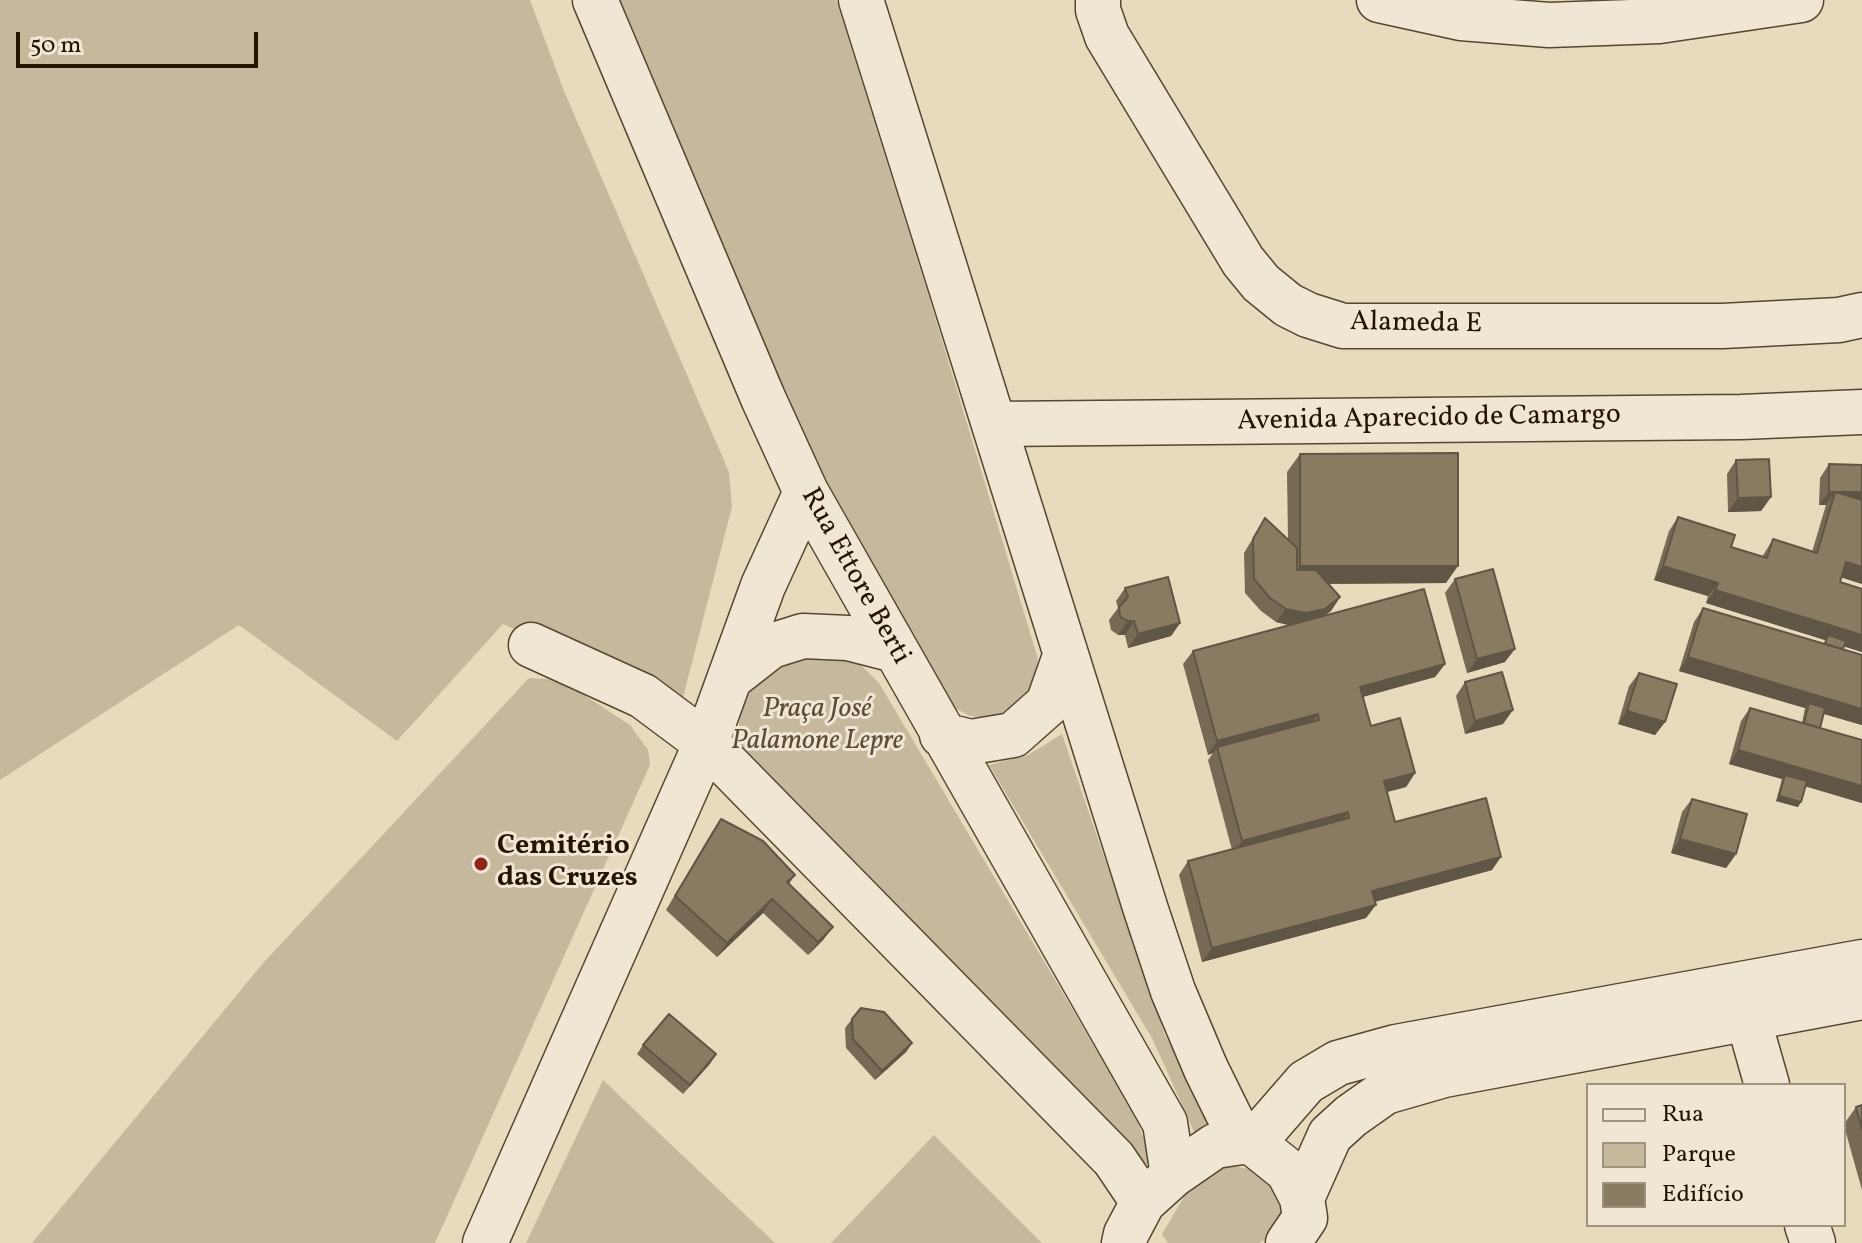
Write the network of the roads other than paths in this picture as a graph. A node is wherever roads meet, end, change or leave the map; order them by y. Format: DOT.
graph roads {
  1 [pos="595,0"];
  2 [pos="861,0"];
  3 [pos="1098,0"];
  4 [pos="1379,0"];
  5 [pos="1801,0"];
  6 [pos="1862,315"];
  7 [pos="1862,412"];
  8 [pos="995,424"];
  9 [pos="806,492"];
  10 [pos="531,645"];
  11 [pos="895,650"];
  12 [pos="1065,656"];
  13 [pos="730,678"];
  14 [pos="942,735"];
  15 [pos="706,743"];
  16 [pos="1862,962"];
  17 [pos="1862,997"];
  18 [pos="1748,1018"];
  19 [pos="1766,1083"];
  20 [pos="1248,1142"];
  21 [pos="1137,1219"];
  22 [pos="1306,1225"];
  23 [pos="485,1243"];
  1 -- 9 [label="street, Rua Ettore Berti"];
  2 -- 8 [label="street"];
  3 -- 6 [label="street, Alameda E"];
  4 -- 5 [label="street"];
  7 -- 8 [label="street, Avenida Aparecido de Camargo"];
  8 -- 12 [label="street"];
  9 -- 11 [label="street, Rua Ettore Berti"];
  9 -- 13 [label="street"];
  10 -- 15 [label="street"];
  11 -- 13 [label="street"];
  11 -- 14 [label="street, Rua Ettore Berti"];
  12 -- 14 [label="street"];
  12 -- 20 [label="street"];
  13 -- 15 [label="street"];
  14 -- 21 [label="street, Rua Ettore Berti"];
  15 -- 21 [label="street"];
  15 -- 23 [label="street"];
  16 -- 20 [label="street"];
  17 -- 18 [label="street"];
  18 -- 19 [label="street"];
  18 -- 22 [label="street"];
  20 -- 21 [label="street"];
  20 -- 22 [label="street"];
}
